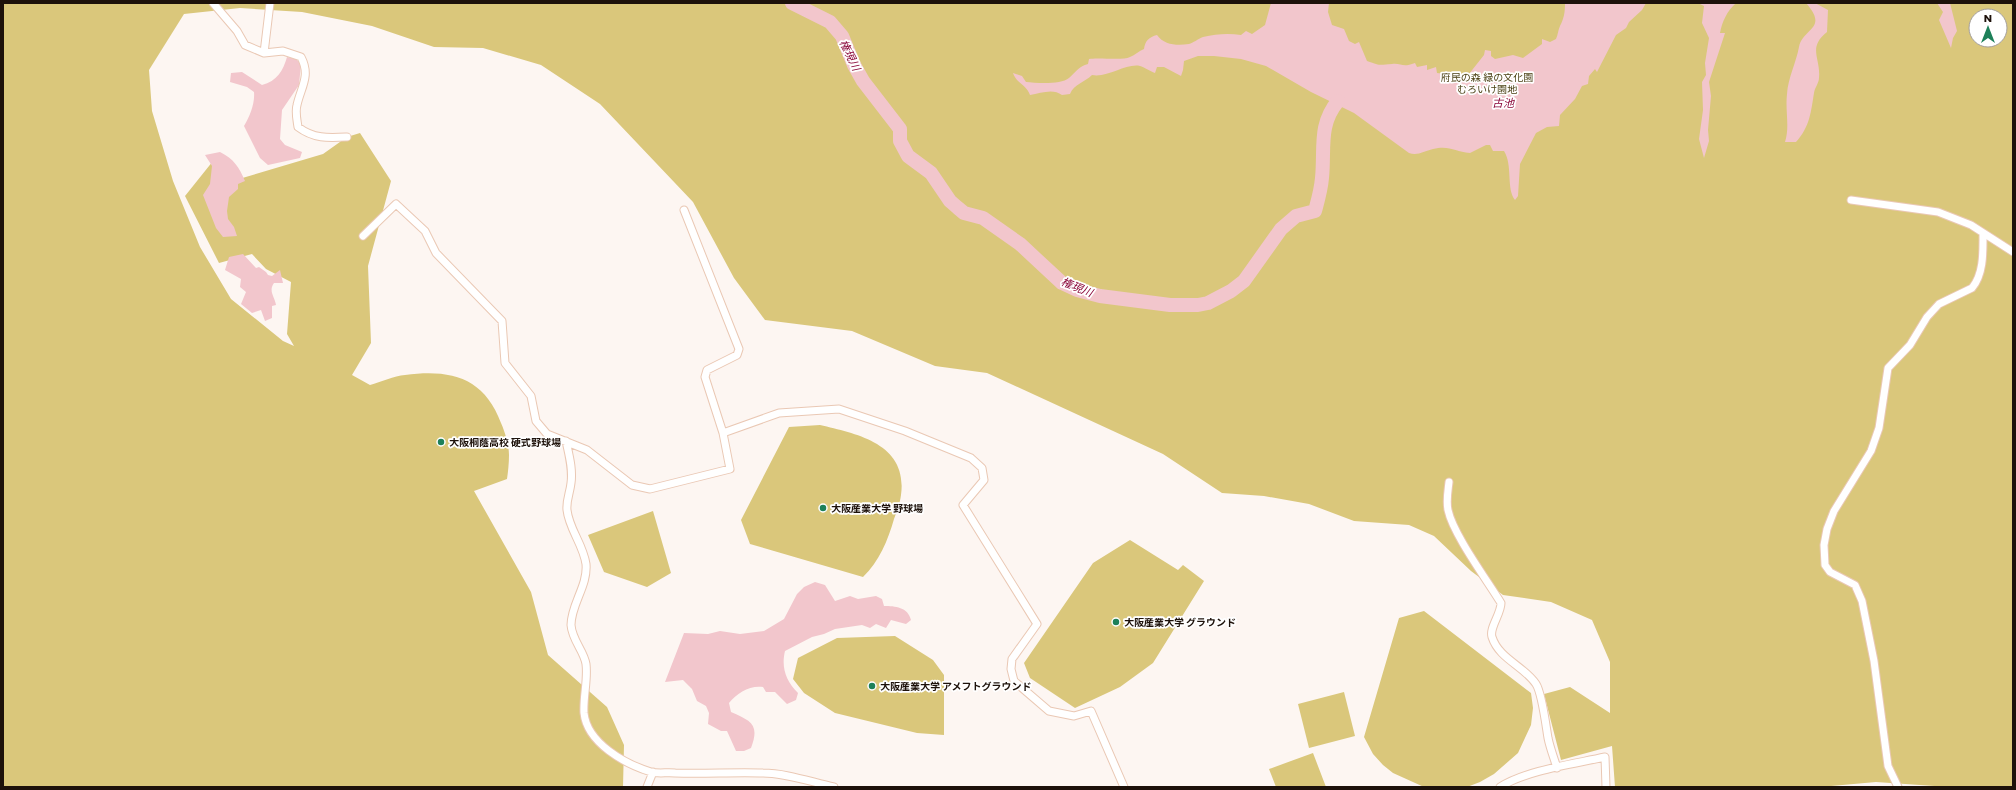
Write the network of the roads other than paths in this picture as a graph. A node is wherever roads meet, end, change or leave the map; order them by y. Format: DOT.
graph roads {
  1 [pos="213,3"];
  2 [pos="270,3"];
  3 [pos="264,53"];
  4 [pos="347,137"];
  5 [pos="1851,200"];
  6 [pos="684,210"];
  7 [pos="1983,234"];
  8 [pos="363,236"];
  9 [pos="2013,252"];
  10 [pos="722,433"];
  11 [pos="566,441"];
  12 [pos="1449,482"];
  13 [pos="1557,768"];
  14 [pos="653,772"];
  15 [pos="820,785"];
  16 [pos="648,787"];
  17 [pos="834,787"];
  18 [pos="1124,787"];
  19 [pos="1500,787"];
  20 [pos="1606,787"];
  21 [pos="1898,787"];
  1 -- 3 [label="street"];
  2 -- 3 [label="street"];
  3 -- 4 [label="street"];
  5 -- 7 [label="street"];
  6 -- 10 [label="street"];
  7 -- 9 [label="street"];
  7 -- 21 [label="street"];
  8 -- 11 [label="street"];
  10 -- 11 [label="street"];
  10 -- 18 [label="street"];
  11 -- 14 [label="street"];
  12 -- 13 [label="street"];
  13 -- 19 [label="street"];
  13 -- 20 [label="street"];
  14 -- 15 [label="street"];
  14 -- 16 [label="street"];
  15 -- 17 [label="street"];
}
